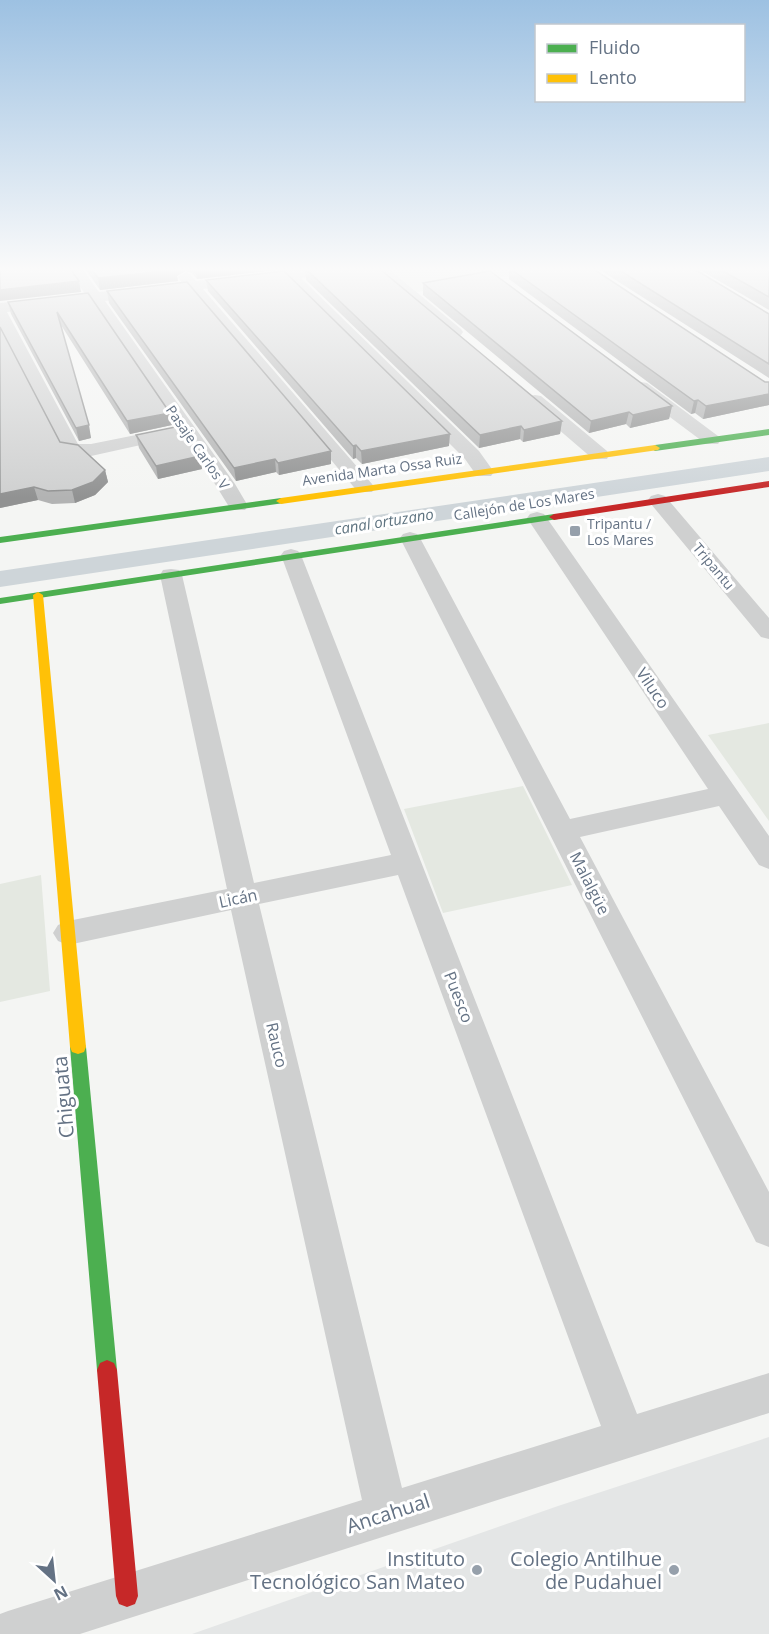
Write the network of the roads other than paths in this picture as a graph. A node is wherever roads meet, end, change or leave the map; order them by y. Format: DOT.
graph roads {
  1 [pos="17,346"];
  2 [pos="129,346"];
  3 [pos="244,346"];
  4 [pos="362,346"];
  5 [pos="624,374"];
  6 [pos="518,386"];
  7 [pos="187,429"];
  8 [pos="769,432"];
  9 [pos="712,440"];
  10 [pos="600,455"];
  11 [pos="484,472"];
  12 [pos="769,484"];
  13 [pos="365,488"];
  14 [pos="658,500"];
  15 [pos="238,506"];
  16 [pos="537,518"];
  17 [pos="410,537"];
  18 [pos="0,540"];
  19 [pos="291,555"];
  20 [pos="171,575"];
  21 [pos="38,595"];
  22 [pos="0,601"];
  23 [pos="769,632"];
  24 [pos="726,795"];
  25 [pos="563,831"];
  26 [pos="769,858"];
  27 [pos="408,862"];
  28 [pos="243,897"];
  29 [pos="68,933"];
  30 [pos="769,1228"];
  31 [pos="769,1393"];
  32 [pos="626,1438"];
  33 [pos="387,1514"];
  34 [pos="127,1596"];
  35 [pos="8,1634"];
  1 -- 7 [label="street"];
  2 -- 7 [label="street, Pasaje Carlos V"];
  3 -- 13 [label="street"];
  4 -- 11 [label="street"];
  5 -- 9 [label="street"];
  6 -- 10 [label="street"];
  7 -- 15 [label="street, Pasaje Carlos V"];
  8 -- 9 [label="street, Avenida Marta Ossa Ruiz"];
  9 -- 10 [label="street, Avenida Marta Ossa Ruiz"];
  10 -- 11 [label="street, Avenida Marta Ossa Ruiz"];
  11 -- 13 [label="street, Avenida Marta Ossa Ruiz"];
  12 -- 14 [label="street, Callejón de Los Mares"];
  13 -- 15 [label="street, Avenida Marta Ossa Ruiz"];
  14 -- 16 [label="street, Callejón de Los Mares"];
  14 -- 23 [label="street, Tripantu"];
  15 -- 18 [label="street, Avenida Marta Ossa Ruiz"];
  16 -- 17 [label="street, Callejón de Los Mares"];
  16 -- 24 [label="street, Viluco"];
  17 -- 19 [label="street, Callejón de Los Mares"];
  17 -- 25 [label="street, Malalgüe"];
  19 -- 20 [label="street, Callejón de Los Mares"];
  19 -- 27 [label="street, Puesco"];
  20 -- 21 [label="street, Callejón de Los Mares"];
  20 -- 28 [label="street, Rauco"];
  21 -- 22 [label="street, Callejón de Los Mares"];
  21 -- 29 [label="street, Chiguata"];
  24 -- 25 [label="street"];
  24 -- 26 [label="street, Viluco"];
  25 -- 30 [label="street, Malalgüe"];
  27 -- 28 [label="street, Licán"];
  27 -- 32 [label="street, Puesco"];
  28 -- 29 [label="street, Licán"];
  28 -- 33 [label="street, Rauco"];
  29 -- 34 [label="street, Chiguata"];
  31 -- 32 [label="street, Ancahual"];
  32 -- 33 [label="street, Ancahual"];
  33 -- 34 [label="street, Ancahual"];
  34 -- 35 [label="street, Ancahual"];
}
